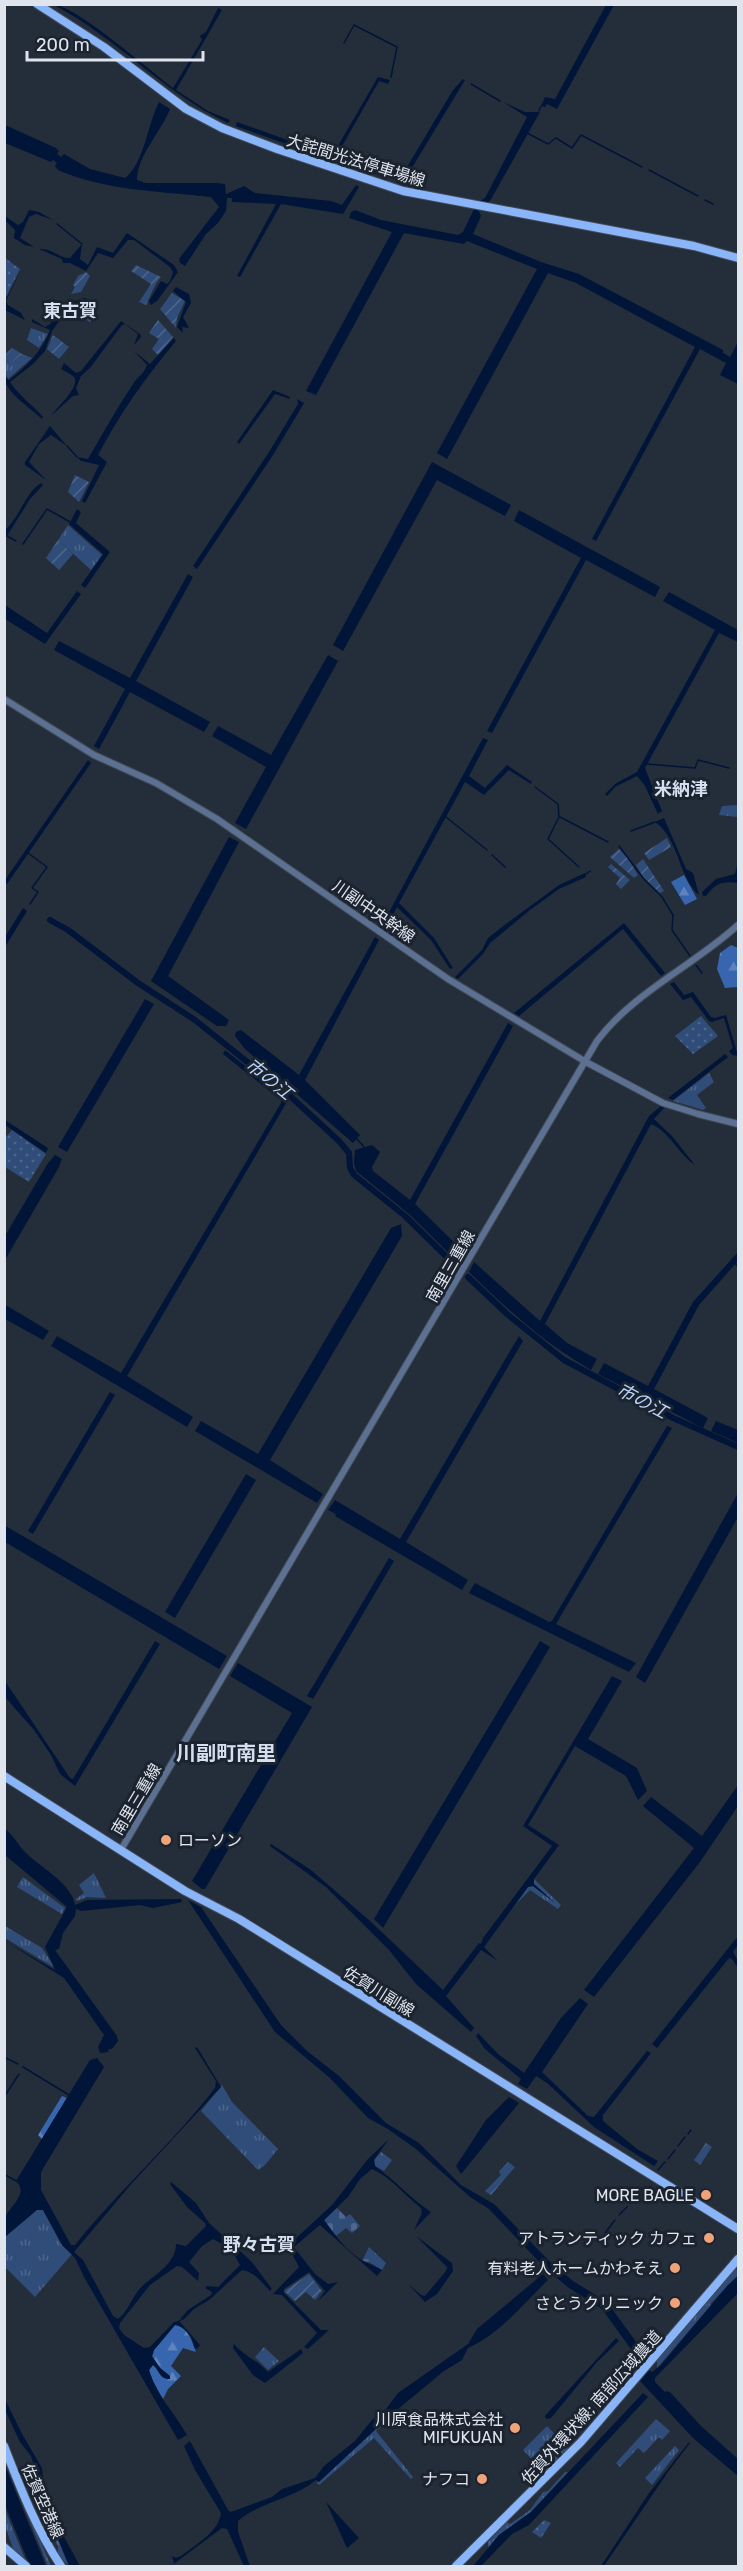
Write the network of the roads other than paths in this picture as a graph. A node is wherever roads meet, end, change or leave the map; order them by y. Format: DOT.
graph roads {
  1 [pos="37,4"];
  2 [pos="738,258"];
  3 [pos="4,699"];
  4 [pos="738,926"];
  5 [pos="586,1062"];
  6 [pos="738,1124"];
  7 [pos="4,1776"];
  8 [pos="122,1848"];
  9 [pos="738,2229"];
  10 [pos="738,2259"];
  11 [pos="4,2446"];
  12 [pos="4,2547"];
  13 [pos="26,2566"];
  14 [pos="61,2566"];
  15 [pos="456,2566"];
  1 -- 2 [label="main road, 大詫間光法停車場線"];
  3 -- 5 [label="street, 川副中央幹線"];
  4 -- 5 [label="street, 南里三重線"];
  5 -- 6 [label="street, 川副中央幹線"];
  5 -- 8 [label="street, 南里三重線"];
  7 -- 8 [label="main road, 佐賀川副線"];
  8 -- 9 [label="main road, 佐賀川副線"];
  10 -- 15 [label="main road, 佐賀外環状線; 南部広域農道"];
  11 -- 14 [label="main road, 佐賀空港線"];
  12 -- 13 [label="main road"];
}
